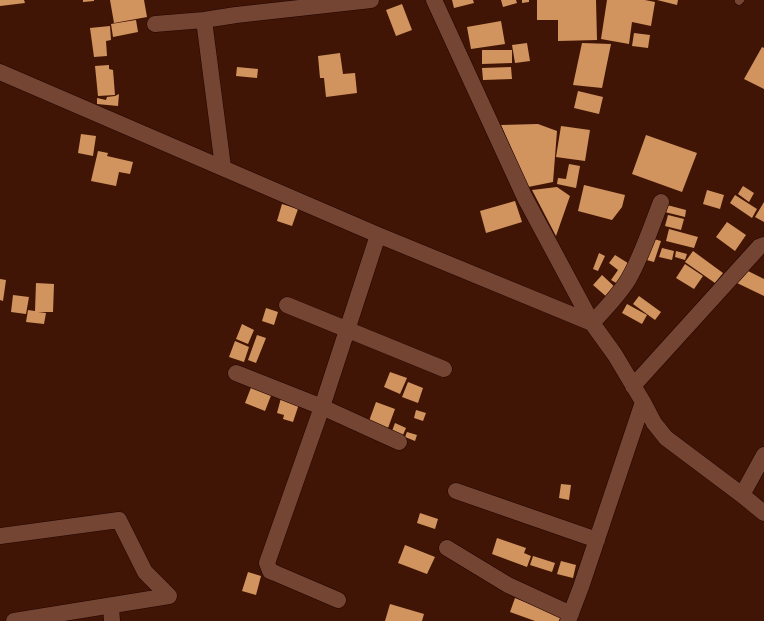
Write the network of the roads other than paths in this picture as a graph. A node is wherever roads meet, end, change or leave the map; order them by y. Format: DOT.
graph roads {
  1 [pos="371,0"];
  2 [pos="434,0"];
  3 [pos="204,20"];
  4 [pos="155,24"];
  5 [pos="0,72"];
  6 [pos="223,167"];
  7 [pos="661,202"];
  8 [pos="378,235"];
  9 [pos="764,245"];
  10 [pos="287,305"];
  11 [pos="592,323"];
  12 [pos="347,330"];
  13 [pos="444,369"];
  14 [pos="236,373"];
  15 [pos="633,386"];
  16 [pos="643,402"];
  17 [pos="322,407"];
  18 [pos="399,442"];
  19 [pos="764,456"];
  20 [pos="456,491"];
  21 [pos="742,495"];
  22 [pos="764,513"];
  23 [pos="0,536"];
  24 [pos="597,540"];
  25 [pos="447,548"];
  26 [pos="338,600"];
  27 [pos="112,613"];
  28 [pos="569,617"];
  29 [pos="14,621"];
  1 -- 3 [label="street"];
  2 -- 11 [label="street"];
  3 -- 4 [label="street"];
  3 -- 6 [label="street"];
  5 -- 6 [label="street"];
  6 -- 8 [label="street"];
  7 -- 11 [label="street"];
  8 -- 11 [label="street"];
  8 -- 12 [label="street"];
  9 -- 15 [label="street"];
  10 -- 12 [label="street"];
  11 -- 15 [label="street"];
  12 -- 13 [label="street"];
  12 -- 17 [label="street"];
  14 -- 17 [label="street"];
  15 -- 16 [label="street"];
  16 -- 21 [label="street"];
  16 -- 24 [label="street"];
  17 -- 18 [label="street"];
  17 -- 26 [label="street"];
  19 -- 21 [label="street"];
  20 -- 24 [label="street"];
  21 -- 22 [label="street"];
  23 -- 27 [label="street"];
  24 -- 28 [label="street"];
  25 -- 28 [label="street"];
  27 -- 29 [label="street"];
}
